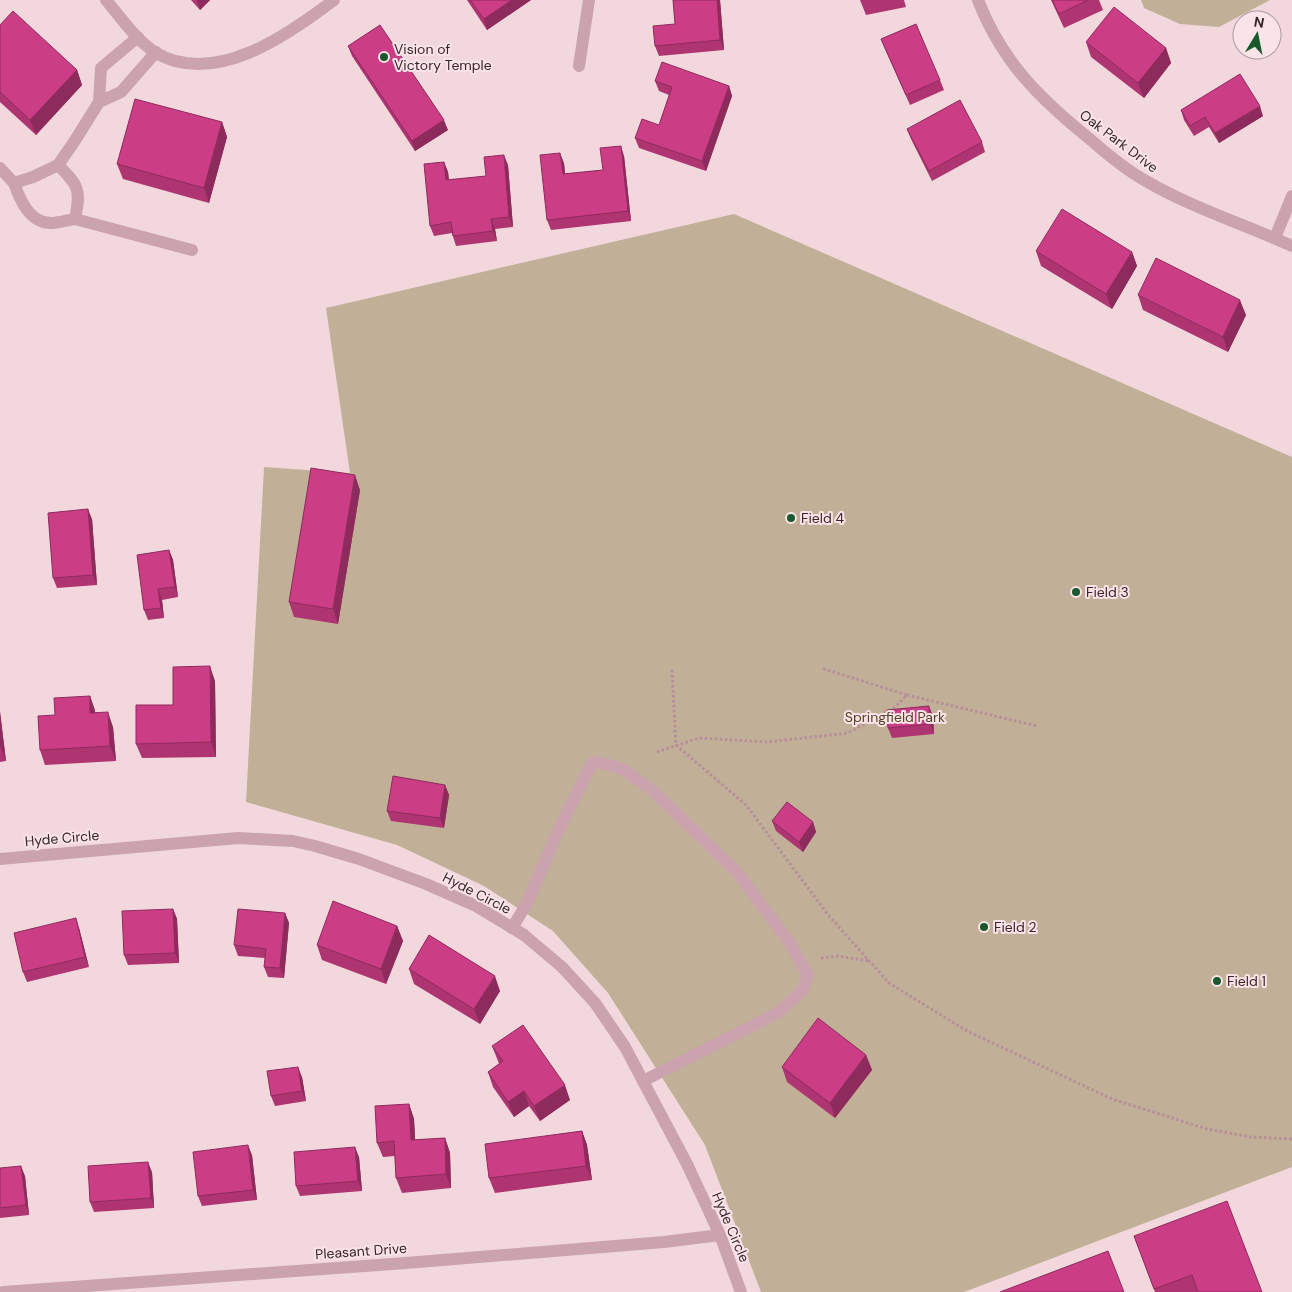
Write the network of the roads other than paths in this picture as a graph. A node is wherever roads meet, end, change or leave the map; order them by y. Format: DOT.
graph roads {
  1 [pos="106,0"];
  2 [pos="334,0"];
  3 [pos="589,0"];
  4 [pos="978,0"];
  5 [pos="138,38"];
  6 [pos="156,52"];
  7 [pos="579,66"];
  8 [pos="98,102"];
  9 [pos="58,165"];
  10 [pos="0,168"];
  11 [pos="14,183"];
  12 [pos="1292,196"];
  13 [pos="75,219"];
  14 [pos="1275,238"];
  15 [pos="1292,246"];
  16 [pos="192,250"];
  17 [pos="0,859"];
  18 [pos="512,928"];
  19 [pos="643,1082"];
  20 [pos="720,1235"];
  21 [pos="3,1292"];
  22 [pos="741,1292"];
  1 -- 5 [label="street"];
  2 -- 6 [label="street"];
  3 -- 7 [label="street"];
  4 -- 14 [label="street, Oak Park Drive"];
  5 -- 6 [label="street"];
  5 -- 8 [label="street"];
  6 -- 8 [label="street"];
  8 -- 9 [label="street"];
  9 -- 11 [label="street"];
  9 -- 13 [label="street"];
  10 -- 11 [label="street"];
  11 -- 13 [label="street"];
  12 -- 14 [label="street"];
  13 -- 16 [label="street"];
  14 -- 15 [label="street, Oak Park Drive"];
  17 -- 18 [label="street, Hyde Circle"];
  18 -- 19 [label="street, Hyde Circle"];
  18 -- 19 [label="street"];
  19 -- 20 [label="street, Hyde Circle"];
  20 -- 21 [label="street, Pleasant Drive"];
  20 -- 22 [label="street, Hyde Circle"];
}
